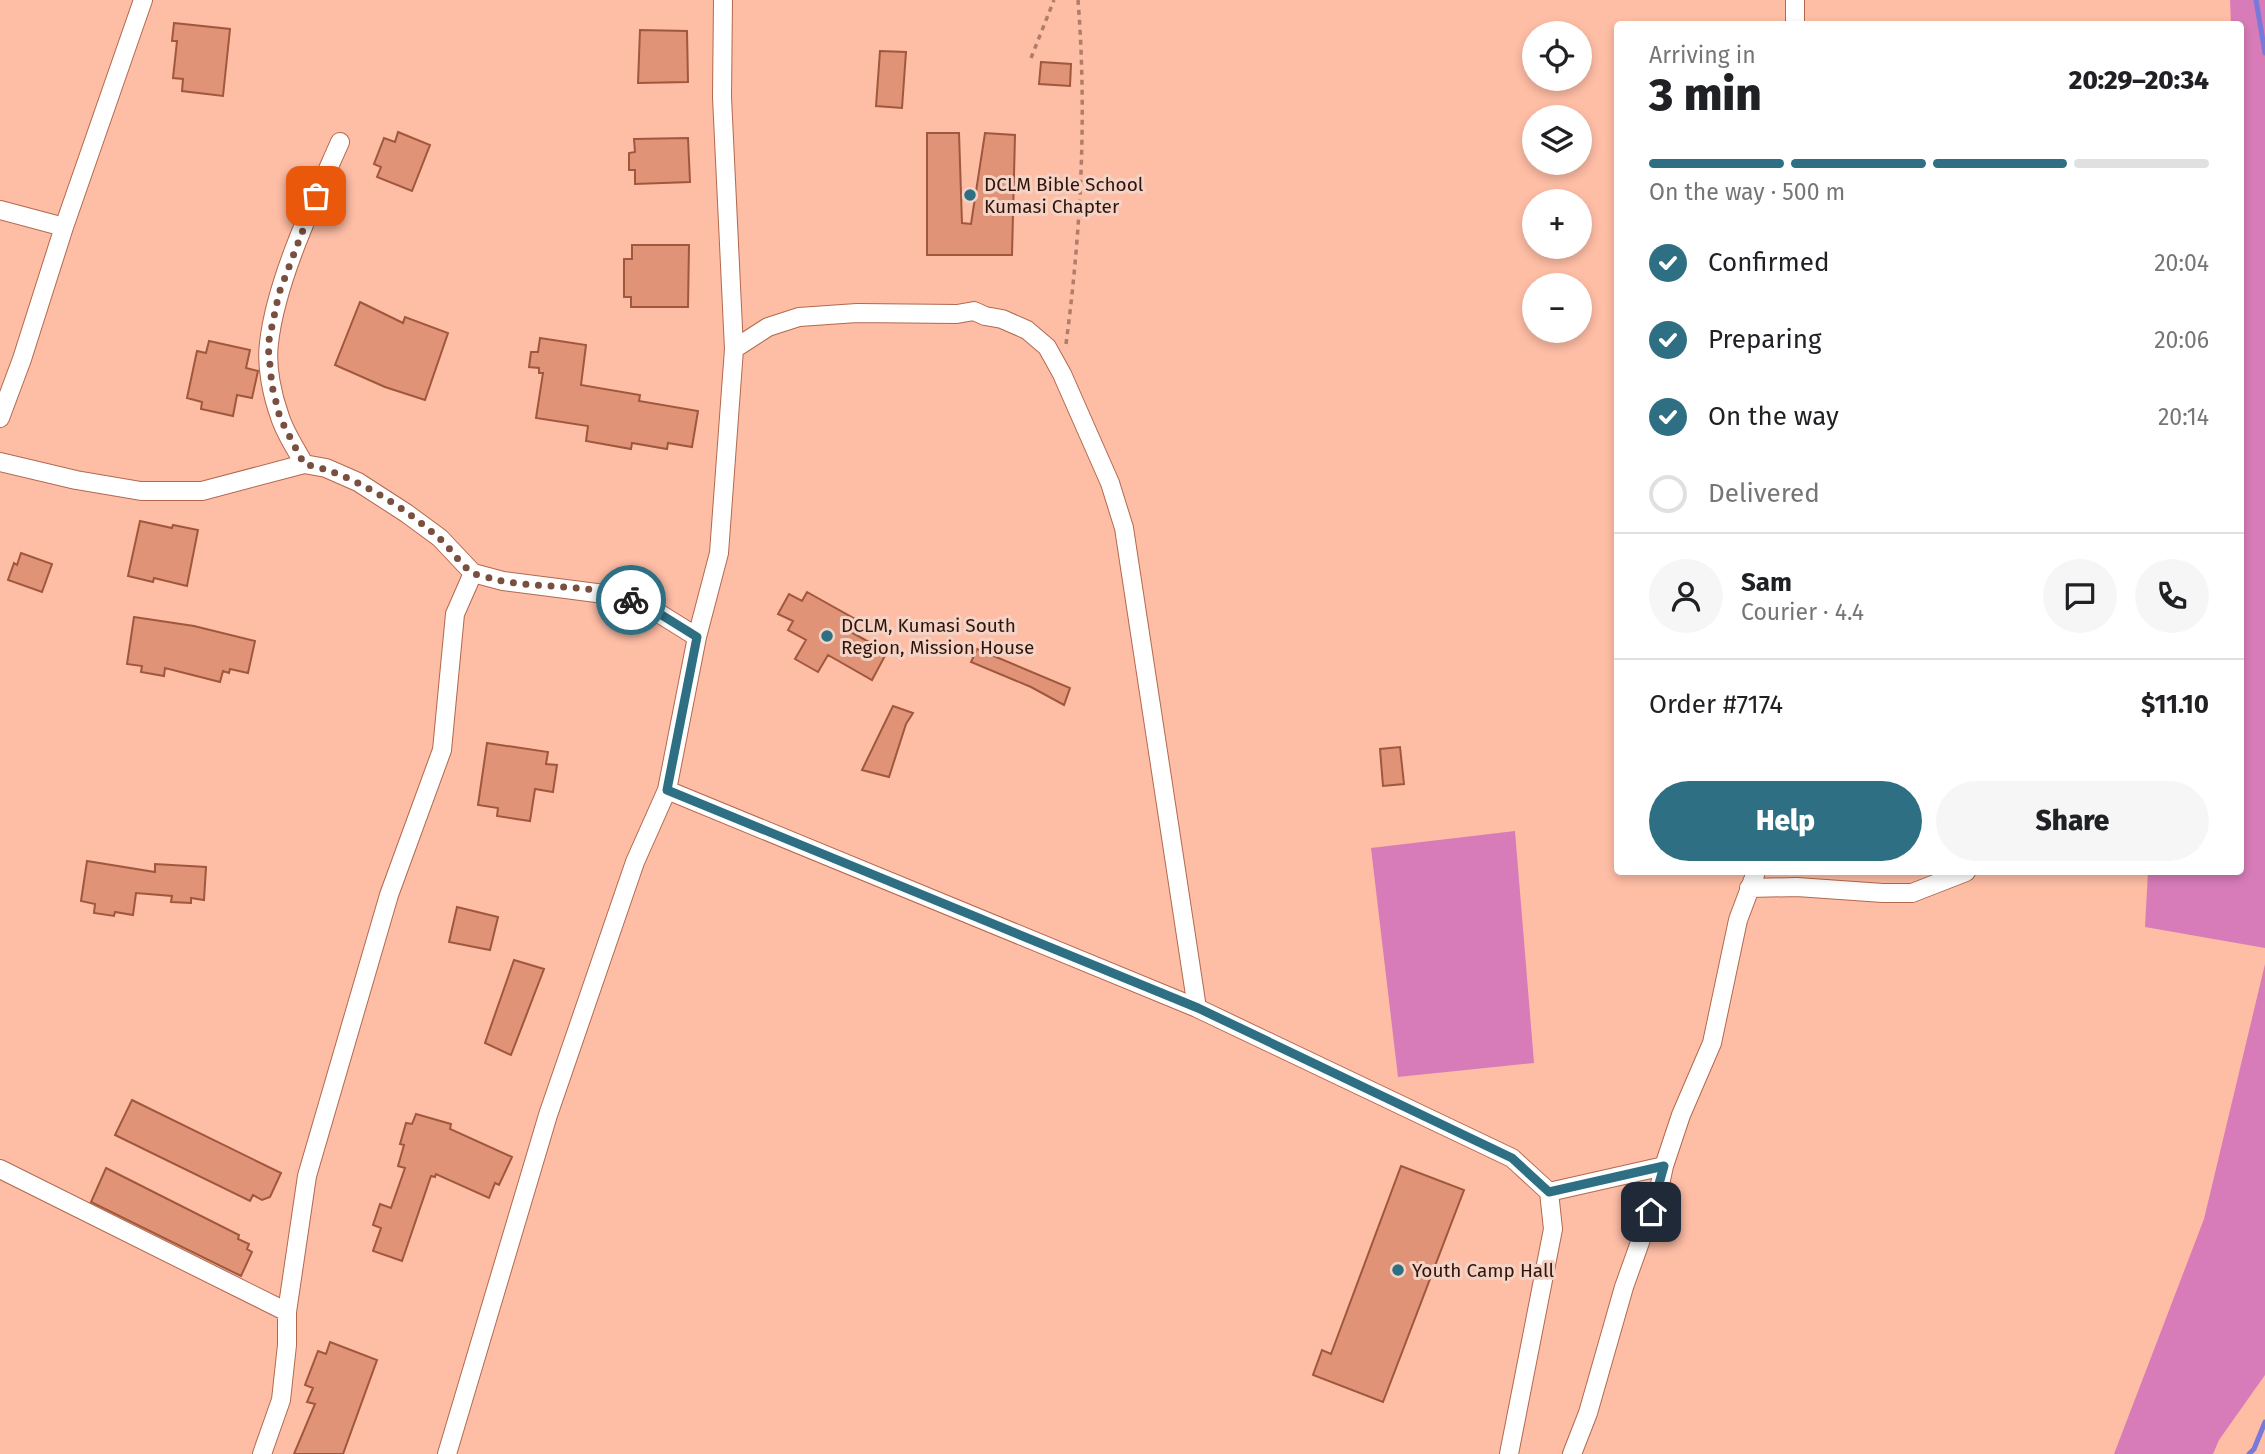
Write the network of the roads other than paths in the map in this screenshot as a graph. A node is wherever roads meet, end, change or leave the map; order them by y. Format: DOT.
graph roads {
  1 [pos="143,0"];
  2 [pos="723,0"];
  3 [pos="1795,0"];
  4 [pos="1795,21"];
  5 [pos="340,142"];
  6 [pos="0,210"];
  7 [pos="64,227"];
  8 [pos="734,349"];
  9 [pos="0,418"];
  10 [pos="0,462"];
  11 [pos="304,464"];
  12 [pos="473,573"];
  13 [pos="697,637"];
  14 [pos="667,790"];
  15 [pos="1957,875"];
  16 [pos="1752,880"];
  17 [pos="1198,1008"];
  18 [pos="1664,1166"];
  19 [pos="0,1169"];
  20 [pos="1549,1192"];
  21 [pos="287,1312"];
  22 [pos="262,1454"];
  23 [pos="447,1454"];
  24 [pos="1509,1454"];
  25 [pos="1572,1454"];
  1 -- 7 [label="street"];
  2 -- 8 [label="street"];
  3 -- 4 [label="street"];
  5 -- 11 [label="street"];
  6 -- 7 [label="street"];
  7 -- 9 [label="street"];
  8 -- 13 [label="street"];
  8 -- 17 [label="street"];
  10 -- 11 [label="street"];
  11 -- 12 [label="street"];
  12 -- 13 [label="street"];
  12 -- 21 [label="street"];
  13 -- 14 [label="street"];
  14 -- 17 [label="street"];
  14 -- 23 [label="street"];
  15 -- 16 [label="street"];
  16 -- 18 [label="street"];
  17 -- 20 [label="street"];
  18 -- 20 [label="street"];
  18 -- 25 [label="street"];
  19 -- 21 [label="street"];
  20 -- 24 [label="street"];
  21 -- 22 [label="street"];
}
